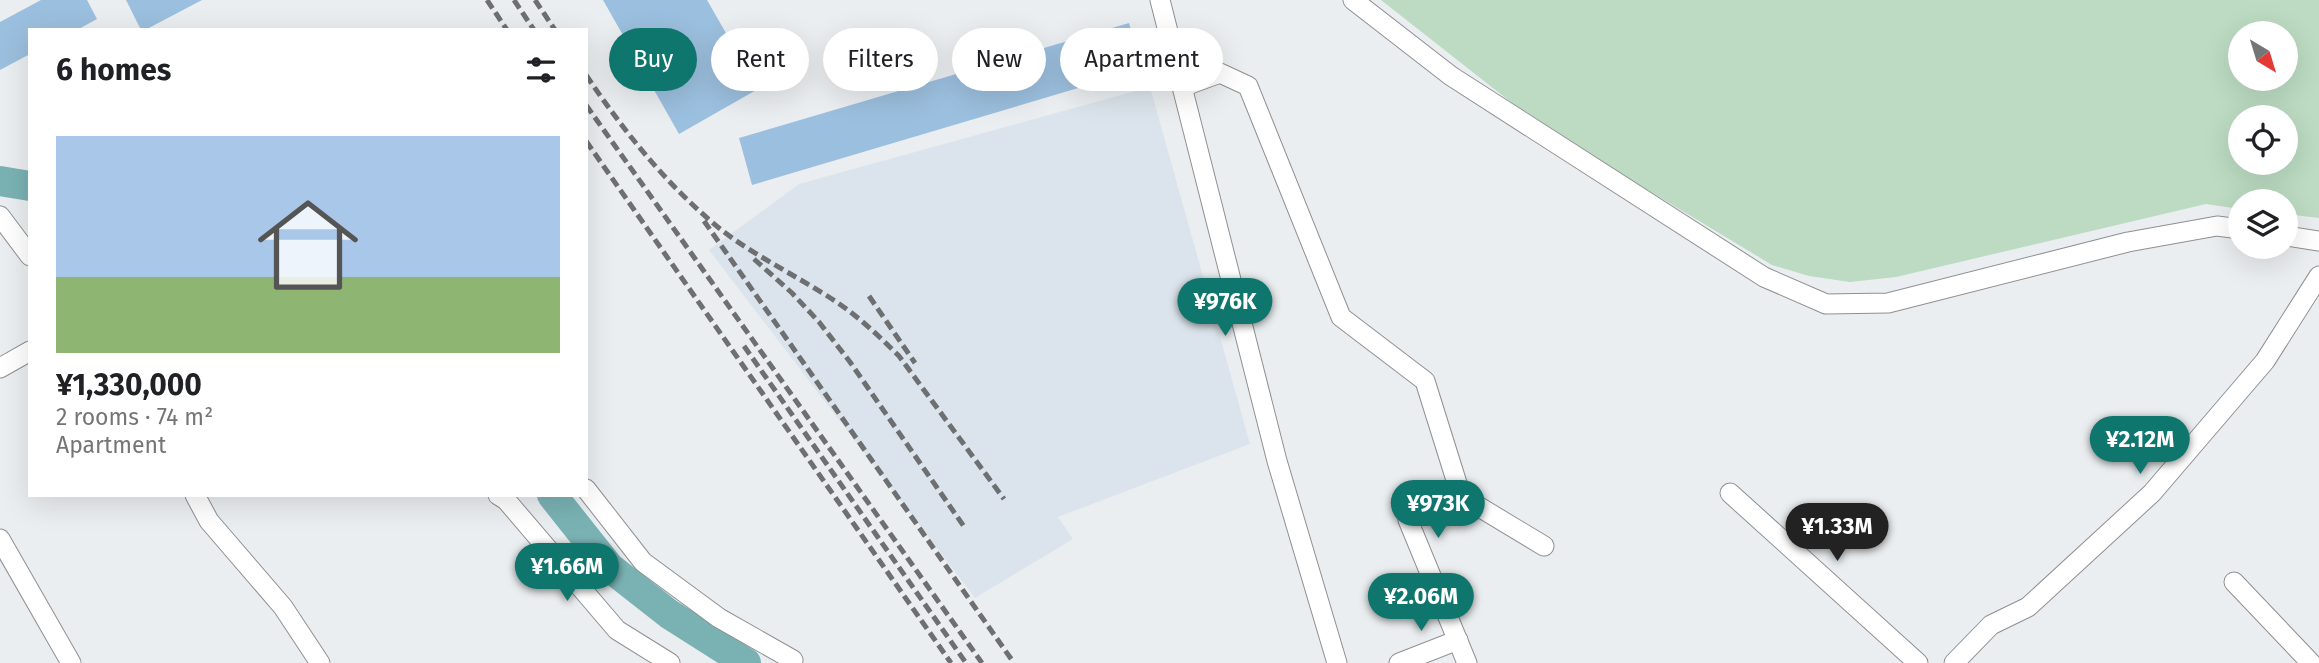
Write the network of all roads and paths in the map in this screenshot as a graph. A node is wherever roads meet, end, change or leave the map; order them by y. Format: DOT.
graph roads {
  1 [pos="1160,0"];
  2 [pos="1353,0"];
  3 [pos="1167,28"];
  4 [pos="1223,74"];
  5 [pos="1183,91"];
  6 [pos="0,216"];
  7 [pos="2228,227"];
  8 [pos="2298,238"];
  9 [pos="2319,241"];
  10 [pos="28,253"];
  11 [pos="2319,276"];
  12 [pos="28,352"];
  13 [pos="0,368"];
  14 [pos="588,492"];
  15 [pos="1730,493"];
  16 [pos="1461,496"];
  17 [pos="196,497"];
  18 [pos="505,497"];
  19 [pos="0,539"];
  20 [pos="1544,546"];
  21 [pos="2234,582"];
  22 [pos="1458,640"];
  23 [pos="793,660"];
  24 [pos="661,661"];
  25 [pos="71,663"];
  26 [pos="320,663"];
  27 [pos="1338,663"];
  28 [pos="1399,663"];
  29 [pos="1467,663"];
  30 [pos="1918,663"];
  31 [pos="1954,663"];
  32 [pos="2311,663"];
  1 -- 3 [label="street"];
  2 -- 7 [label="street"];
  4 -- 16 [label="street"];
  5 -- 27 [label="street"];
  6 -- 10 [label="street"];
  8 -- 9 [label="street"];
  11 -- 31 [label="street"];
  12 -- 13 [label="street"];
  14 -- 23 [label="street"];
  15 -- 30 [label="street"];
  16 -- 20 [label="street"];
  16 -- 22 [label="street"];
  17 -- 26 [label="street"];
  18 -- 24 [label="street"];
  19 -- 25 [label="street"];
  21 -- 32 [label="street"];
  22 -- 28 [label="street"];
  22 -- 29 [label="street"];
}
